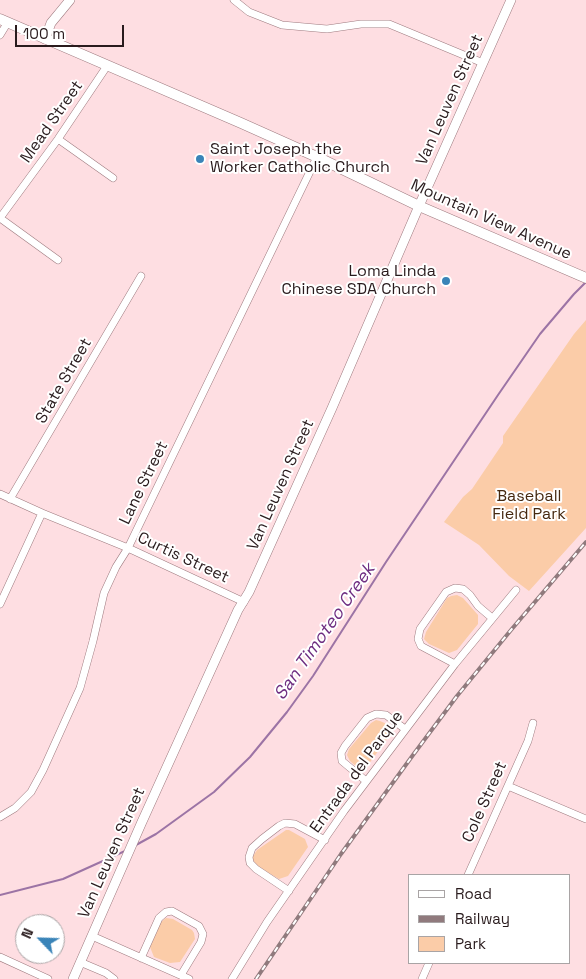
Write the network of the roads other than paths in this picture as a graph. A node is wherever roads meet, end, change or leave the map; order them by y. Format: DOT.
graph roads {
  1 [pos="70,0"];
  2 [pos="234,0"];
  3 [pos="511,0"];
  4 [pos="4,20"];
  5 [pos="0,35"];
  6 [pos="45,38"];
  7 [pos="483,63"];
  8 [pos="107,66"];
  9 [pos="58,139"];
  10 [pos="317,157"];
  11 [pos="113,178"];
  12 [pos="419,206"];
  13 [pos="0,218"];
  14 [pos="58,260"];
  15 [pos="141,276"];
  16 [pos="586,278"];
  17 [pos="0,494"];
  18 [pos="10,498"];
  19 [pos="42,513"];
  20 [pos="128,548"];
  21 [pos="516,590"];
  22 [pos="1,601"];
  23 [pos="244,602"];
  24 [pos="492,618"];
  25 [pos="455,664"];
  26 [pos="533,723"];
  27 [pos="404,729"];
  28 [pos="366,781"];
  29 [pos="508,786"];
  30 [pos="0,817"];
  31 [pos="586,819"];
  32 [pos="325,840"];
  33 [pos="468,874"];
  34 [pos="289,891"];
  35 [pos="92,936"];
  36 [pos="0,957"];
  37 [pos="141,958"];
  38 [pos="80,962"];
  39 [pos="429,964"];
  40 [pos="181,975"];
  41 [pos="48,979"];
  42 [pos="72,979"];
  43 [pos="114,979"];
  44 [pos="189,979"];
  45 [pos="232,979"];
  46 [pos="422,979"];
  1 -- 6 [label="street"];
  2 -- 7 [label="street"];
  3 -- 7 [label="street, Van Leuven Street"];
  4 -- 5 [label="street"];
  4 -- 6 [label="main road, Mountain View Avenue"];
  6 -- 8 [label="main road, Mountain View Avenue"];
  7 -- 12 [label="street, Van Leuven Street"];
  8 -- 9 [label="street, Mead Street"];
  8 -- 10 [label="main road, Mountain View Avenue"];
  9 -- 11 [label="street"];
  9 -- 13 [label="street, Mead Street"];
  10 -- 12 [label="main road, Mountain View Avenue"];
  10 -- 20 [label="street, Lane Street"];
  12 -- 16 [label="main road, Mountain View Avenue"];
  12 -- 23 [label="street, Van Leuven Street"];
  13 -- 14 [label="street"];
  15 -- 18 [label="street, State Street"];
  17 -- 18 [label="street, Curtis Street"];
  18 -- 19 [label="street, Curtis Street"];
  19 -- 20 [label="street, Curtis Street"];
  19 -- 22 [label="street"];
  20 -- 23 [label="street, Curtis Street"];
  20 -- 30 [label="street, Lane Street"];
  21 -- 24 [label="street, Entrada del Parque"];
  23 -- 35 [label="street, Van Leuven Street"];
  24 -- 25 [label="street, Entrada del Parque"];
  24 -- 25 [label="street"];
  25 -- 27 [label="street, Entrada del Parque"];
  26 -- 29 [label="street, Cole Street"];
  27 -- 28 [label="street, Entrada del Parque"];
  27 -- 28 [label="street"];
  28 -- 32 [label="street, Entrada del Parque"];
  29 -- 31 [label="street"];
  29 -- 33 [label="street, Cole Street"];
  32 -- 34 [label="street, Entrada del Parque"];
  32 -- 34 [label="street"];
  34 -- 45 [label="street, Entrada del Parque"];
  35 -- 37 [label="street"];
  35 -- 38 [label="street, Van Leuven Street"];
  36 -- 41 [label="street"];
  37 -- 40 [label="street"];
  37 -- 40 [label="street"];
  38 -- 42 [label="street, Van Leuven Street"];
  38 -- 43 [label="street"];
  39 -- 46 [label="street"];
  40 -- 44 [label="street"];
}
